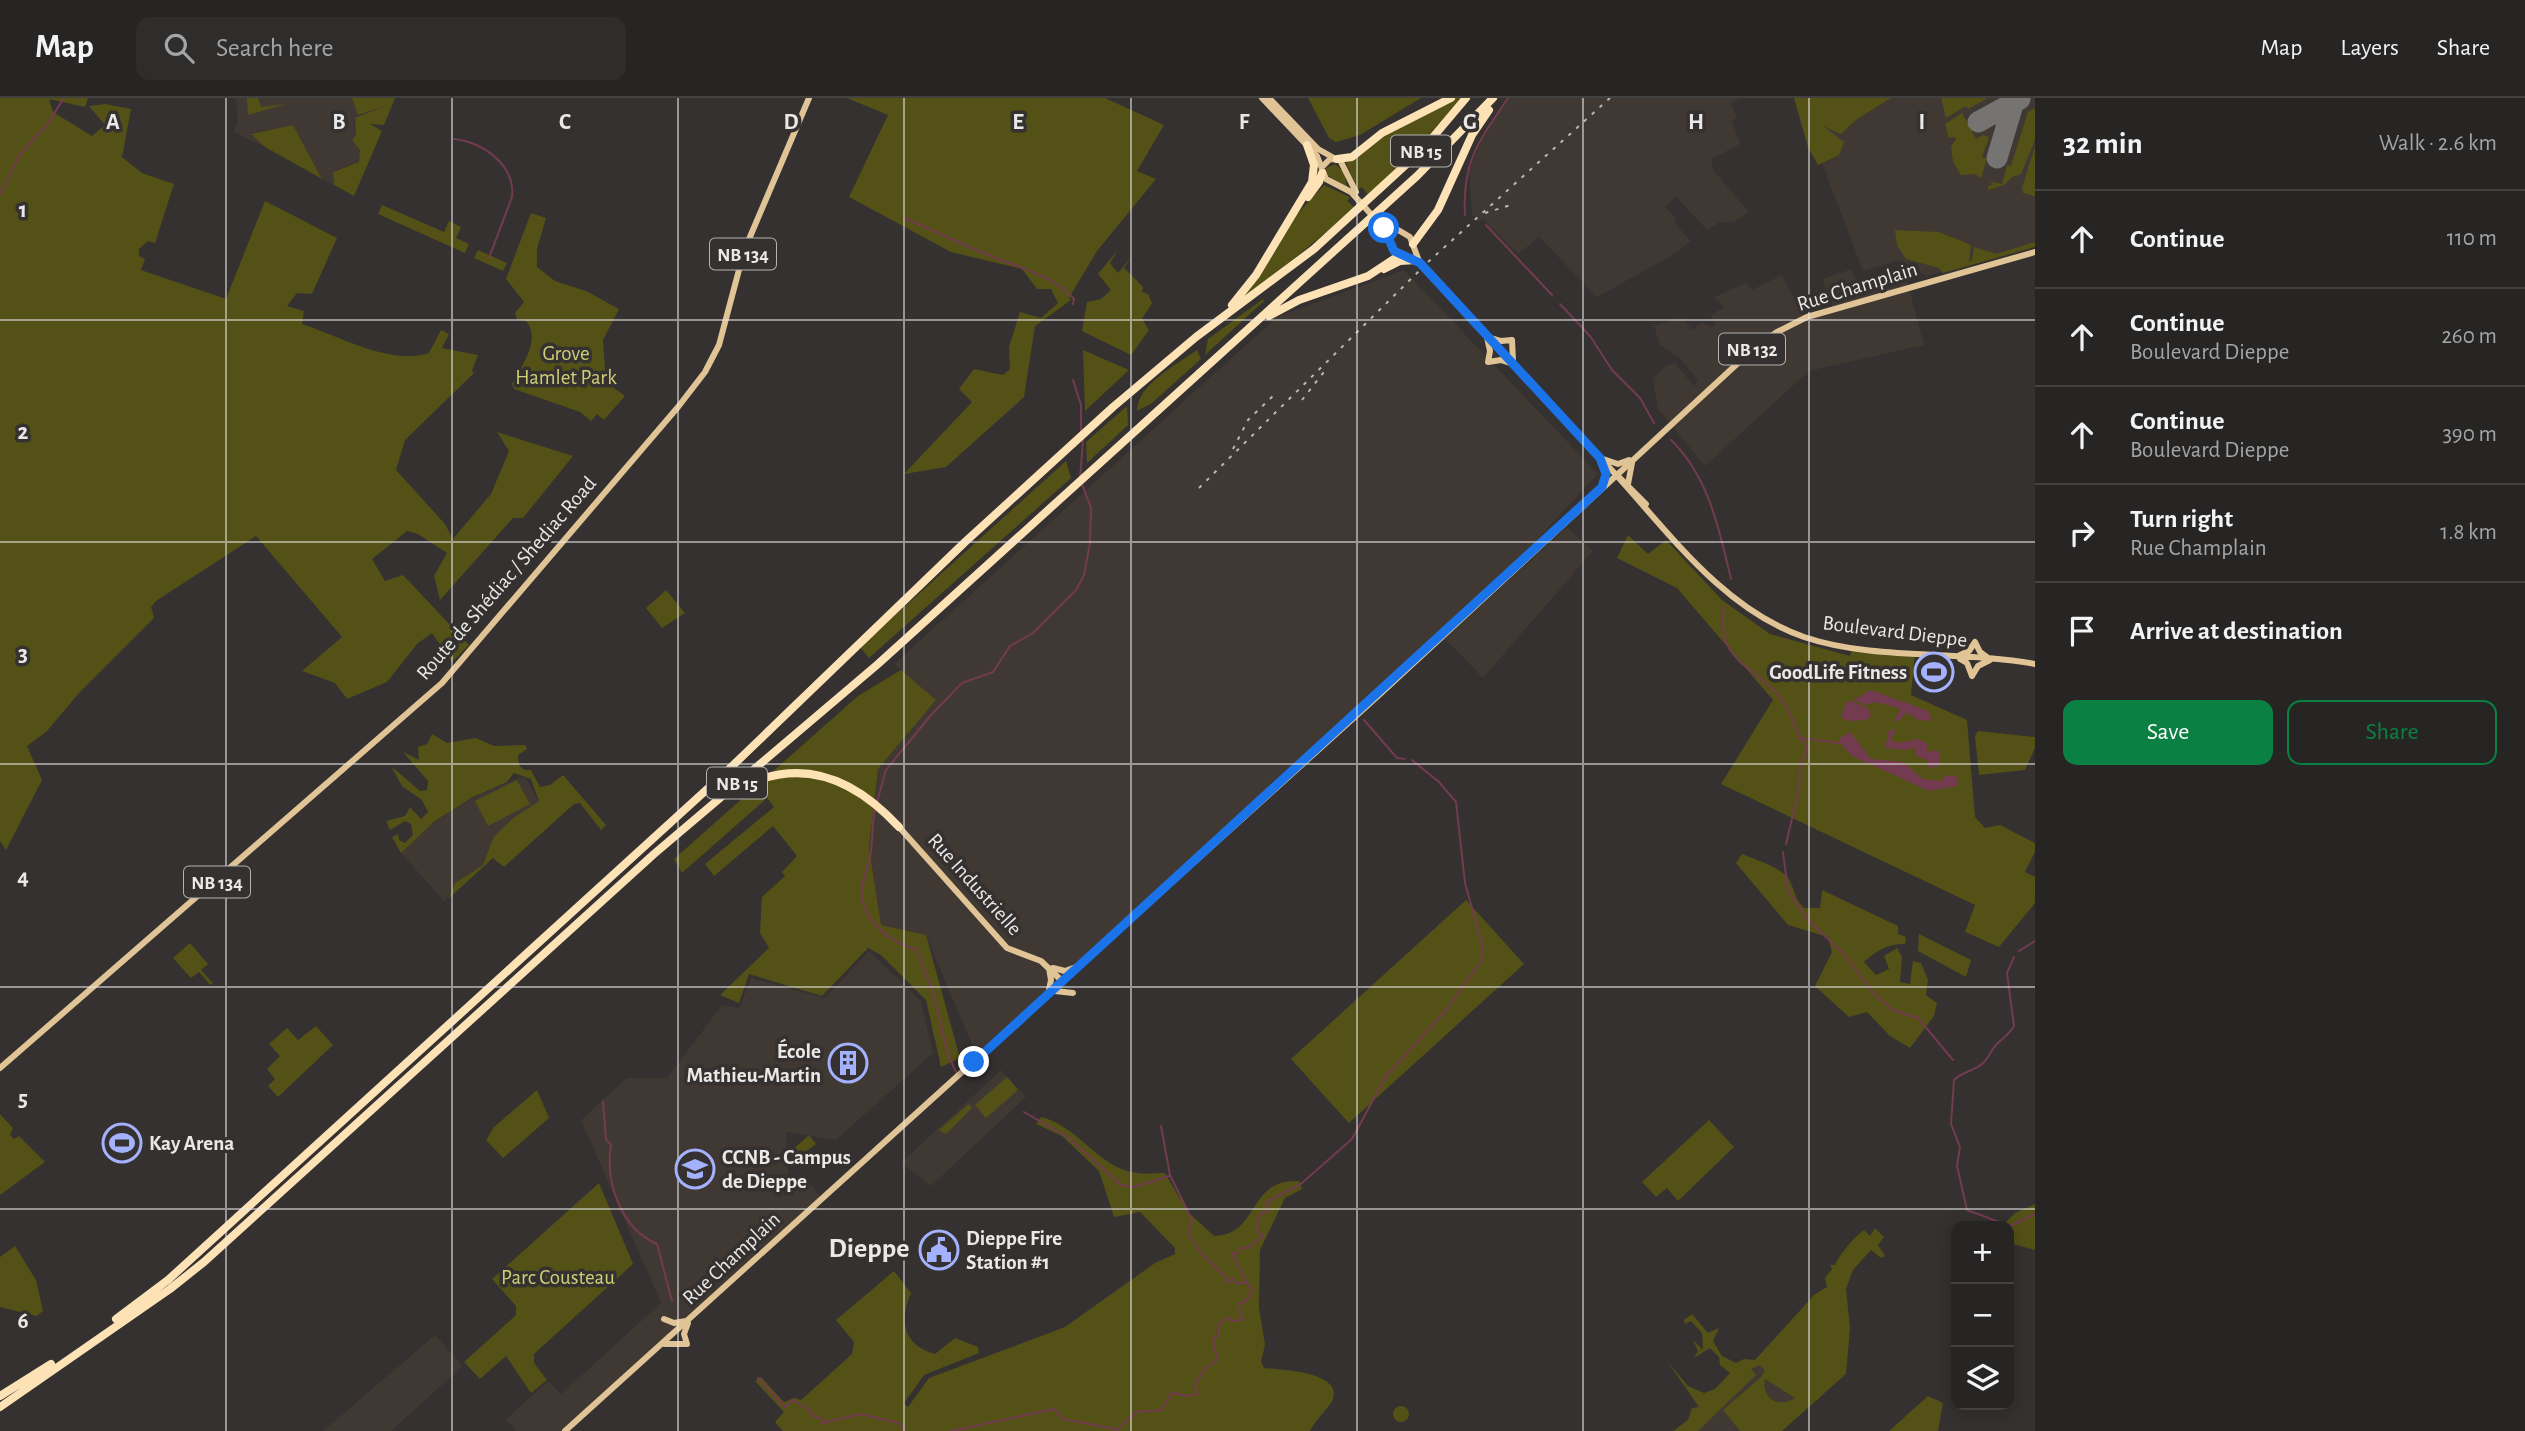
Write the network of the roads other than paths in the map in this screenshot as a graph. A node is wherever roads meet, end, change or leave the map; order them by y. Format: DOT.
graph roads {
  1 [pos="809,98"];
  2 [pos="1262,98"];
  3 [pos="1269,98"];
  4 [pos="1451,98"];
  5 [pos="1466,98"];
  6 [pos="1496,98"];
  7 [pos="1307,145"];
  8 [pos="1336,159"];
  9 [pos="1321,171"];
  10 [pos="1355,193"];
  11 [pos="1296,209"];
  12 [pos="1385,226"];
  13 [pos="1413,244"];
  14 [pos="2035,251"];
  15 [pos="1400,255"];
  16 [pos="1418,262"];
  17 [pos="1368,276"];
  18 [pos="1486,335"];
  19 [pos="1196,337"];
  20 [pos="1209,364"];
  21 [pos="1514,365"];
  22 [pos="1600,458"];
  23 [pos="1634,458"];
  24 [pos="1616,475"];
  25 [pos="1627,486"];
  26 [pos="1602,487"];
  27 [pos="1955,656"];
  28 [pos="1991,659"];
  29 [pos="2035,663"];
  30 [pos="711,806"];
  31 [pos="899,827"];
  32 [pos="1081,965"];
  33 [pos="1048,966"];
  34 [pos="1063,982"];
  35 [pos="1073,993"];
  36 [pos="1048,995"];
  37 [pos="0,1068"];
  38 [pos="664,1319"];
  39 [pos="688,1321"];
  40 [pos="659,1347"];
  41 [pos="0,1397"];
  42 [pos="0,1406"];
  43 [pos="565,1431"];
  1 -- 37 [label="main road, Route de Shédiac / Shediac Road / NB 134"];
  2 -- 7 [label="main road"];
  3 -- 8 [label="main road"];
  4 -- 8 [label="highway"];
  5 -- 19 [label="highway, NB 15"];
  6 -- 13 [label="highway"];
  6 -- 20 [label="highway, NB 15"];
  7 -- 9 [label="main road"];
  7 -- 11 [label="highway"];
  8 -- 9 [label="main road"];
  8 -- 10 [label="main road"];
  9 -- 10 [label="main road"];
  9 -- 11 [label="highway"];
  10 -- 12 [label="main road"];
  11 -- 19 [label="highway"];
  12 -- 13 [label="main road"];
  12 -- 15 [label="main road"];
  13 -- 15 [label="main road"];
  13 -- 16 [label="main road"];
  14 -- 23 [label="main road, Rue Champlain / NB 132"];
  15 -- 16 [label="main road"];
  15 -- 17 [label="highway"];
  16 -- 17 [label="highway"];
  16 -- 18 [label="main road, Boulevard Dieppe"];
  17 -- 20 [label="highway"];
  18 -- 21 [label="main road, Boulevard Dieppe"];
  18 -- 21 [label="main road"];
  18 -- 21 [label="main road"];
  19 -- 41 [label="highway, NB 15"];
  20 -- 30 [label="highway, NB 15"];
  21 -- 22 [label="main road, Boulevard Dieppe"];
  22 -- 23 [label="main road"];
  22 -- 24 [label="main road, Boulevard Dieppe"];
  22 -- 26 [label="main road"];
  23 -- 24 [label="main road, Rue Champlain / NB 132"];
  23 -- 25 [label="main road"];
  24 -- 25 [label="main road, Boulevard Dieppe"];
  24 -- 26 [label="main road, NB 132"];
  25 -- 26 [label="main road"];
  25 -- 27 [label="main road, Boulevard Dieppe"];
  26 -- 32 [label="main road, Rue Champlain / NB 132"];
  27 -- 28 [label="main road, Boulevard Dieppe"];
  27 -- 28 [label="main road"];
  27 -- 28 [label="main road"];
  28 -- 29 [label="main road, Boulevard Dieppe"];
  30 -- 31 [label="highway"];
  30 -- 42 [label="highway, NB 15"];
  31 -- 33 [label="main road, Rue Industrielle"];
  32 -- 33 [label="main road"];
  32 -- 34 [label="main road, Rue Champlain / NB 132"];
  33 -- 34 [label="main road, Rue Industrielle"];
  33 -- 36 [label="main road"];
  34 -- 36 [label="main road, Rue Champlain / NB 132"];
  35 -- 36 [label="main road"];
  36 -- 39 [label="main road, Rue Champlain / NB 132"];
  38 -- 39 [label="main road"];
  39 -- 40 [label="main road, Rue Champlain / NB 132"];
  39 -- 40 [label="main road"];
  40 -- 43 [label="main road, Rue Champlain / NB 132"];
}
